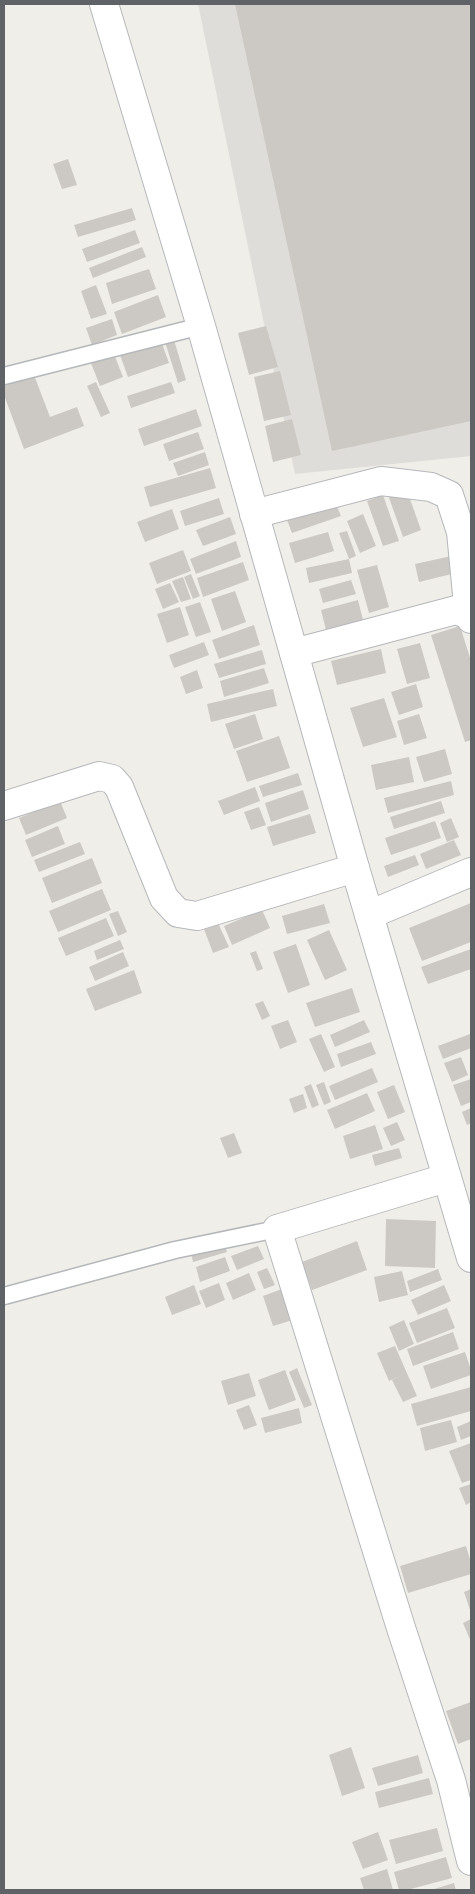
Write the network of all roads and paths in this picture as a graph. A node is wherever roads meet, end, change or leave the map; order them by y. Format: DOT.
graph roads {
  1 [pos="104,4"];
  2 [pos="201,326"];
  3 [pos="4,376"];
  4 [pos="254,514"];
  5 [pos="470,617"];
  6 [pos="294,653"];
  7 [pos="4,806"];
  8 [pos="355,868"];
  9 [pos="471,872"];
  10 [pos="369,915"];
  11 [pos="446,1178"];
  12 [pos="277,1229"];
  13 [pos="471,1258"];
  14 [pos="4,1296"];
  15 [pos="471,1861"];
  1 -- 2 [label="street"];
  2 -- 3 [label="lane"];
  2 -- 4 [label="street"];
  4 -- 5 [label="street"];
  4 -- 6 [label="street"];
  5 -- 6 [label="street"];
  6 -- 8 [label="street"];
  7 -- 8 [label="street"];
  8 -- 10 [label="street"];
  9 -- 10 [label="street"];
  10 -- 11 [label="street"];
  11 -- 12 [label="street"];
  11 -- 13 [label="street"];
  12 -- 14 [label="lane"];
  12 -- 15 [label="street"];
}
